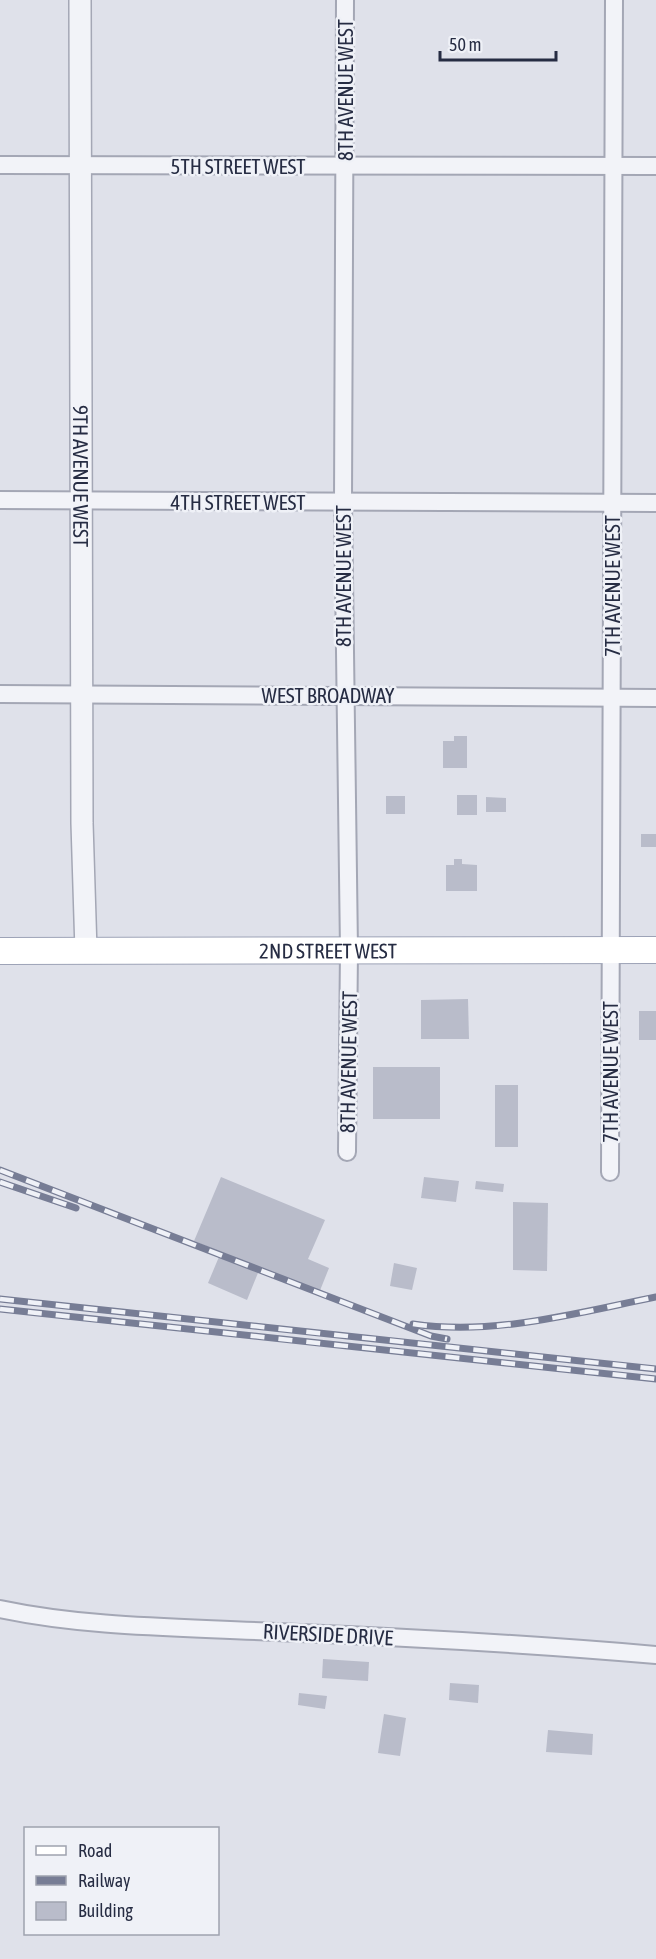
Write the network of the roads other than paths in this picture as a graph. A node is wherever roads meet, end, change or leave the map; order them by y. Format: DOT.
graph roads {
  1 [pos="80,0"];
  2 [pos="345,0"];
  3 [pos="614,0"];
  4 [pos="0,165"];
  5 [pos="80,165"];
  6 [pos="344,166"];
  7 [pos="613,166"];
  8 [pos="656,166"];
  9 [pos="0,500"];
  10 [pos="82,501"];
  11 [pos="343,502"];
  12 [pos="612,503"];
  13 [pos="656,503"];
  14 [pos="0,693"];
  15 [pos="82,694"];
  16 [pos="344,695"];
  17 [pos="611,698"];
  18 [pos="656,698"];
  19 [pos="349,950"];
  20 [pos="610,950"];
  21 [pos="656,950"];
  22 [pos="0,951"];
  23 [pos="86,951"];
  24 [pos="347,1152"];
  25 [pos="610,1172"];
  26 [pos="0,1609"];
  27 [pos="656,1654"];
  1 -- 5 [label="street, 9TH AVENUE WEST"];
  2 -- 6 [label="street, 8TH AVENUE WEST"];
  3 -- 7 [label="street, 7TH AVENUE WEST"];
  4 -- 5 [label="street, 5TH STREET WEST"];
  5 -- 6 [label="street, 5TH STREET WEST"];
  5 -- 10 [label="street, 9TH AVENUE WEST"];
  6 -- 7 [label="street, 5TH STREET WEST"];
  6 -- 11 [label="street, 8TH AVENUE WEST"];
  7 -- 8 [label="street, 5TH STREET WEST"];
  7 -- 12 [label="street, 7TH AVENUE WEST"];
  9 -- 10 [label="street, 4TH STREET WEST"];
  10 -- 11 [label="street, 4TH STREET WEST"];
  10 -- 15 [label="street, 9TH AVENUE WEST"];
  11 -- 12 [label="street, 4TH STREET WEST"];
  11 -- 16 [label="street, 8TH AVENUE WEST"];
  12 -- 13 [label="street, 4TH STREET WEST"];
  12 -- 17 [label="street, 7TH AVENUE WEST"];
  14 -- 15 [label="street, WEST BROADWAY"];
  15 -- 16 [label="street, WEST BROADWAY"];
  15 -- 23 [label="street, 9TH AVENUE WEST"];
  16 -- 17 [label="street, WEST BROADWAY"];
  16 -- 19 [label="street, 8TH AVENUE WEST"];
  17 -- 18 [label="street, WEST BROADWAY"];
  17 -- 20 [label="street, 7TH AVENUE WEST"];
  19 -- 20 [label="main road, 2ND STREET WEST"];
  19 -- 23 [label="main road, 2ND STREET WEST"];
  19 -- 24 [label="street, 8TH AVENUE WEST"];
  20 -- 21 [label="main road, 2ND STREET WEST"];
  20 -- 25 [label="street, 7TH AVENUE WEST"];
  22 -- 23 [label="main road, 2ND STREET WEST"];
  26 -- 27 [label="street, RIVERSIDE DRIVE"];
}
